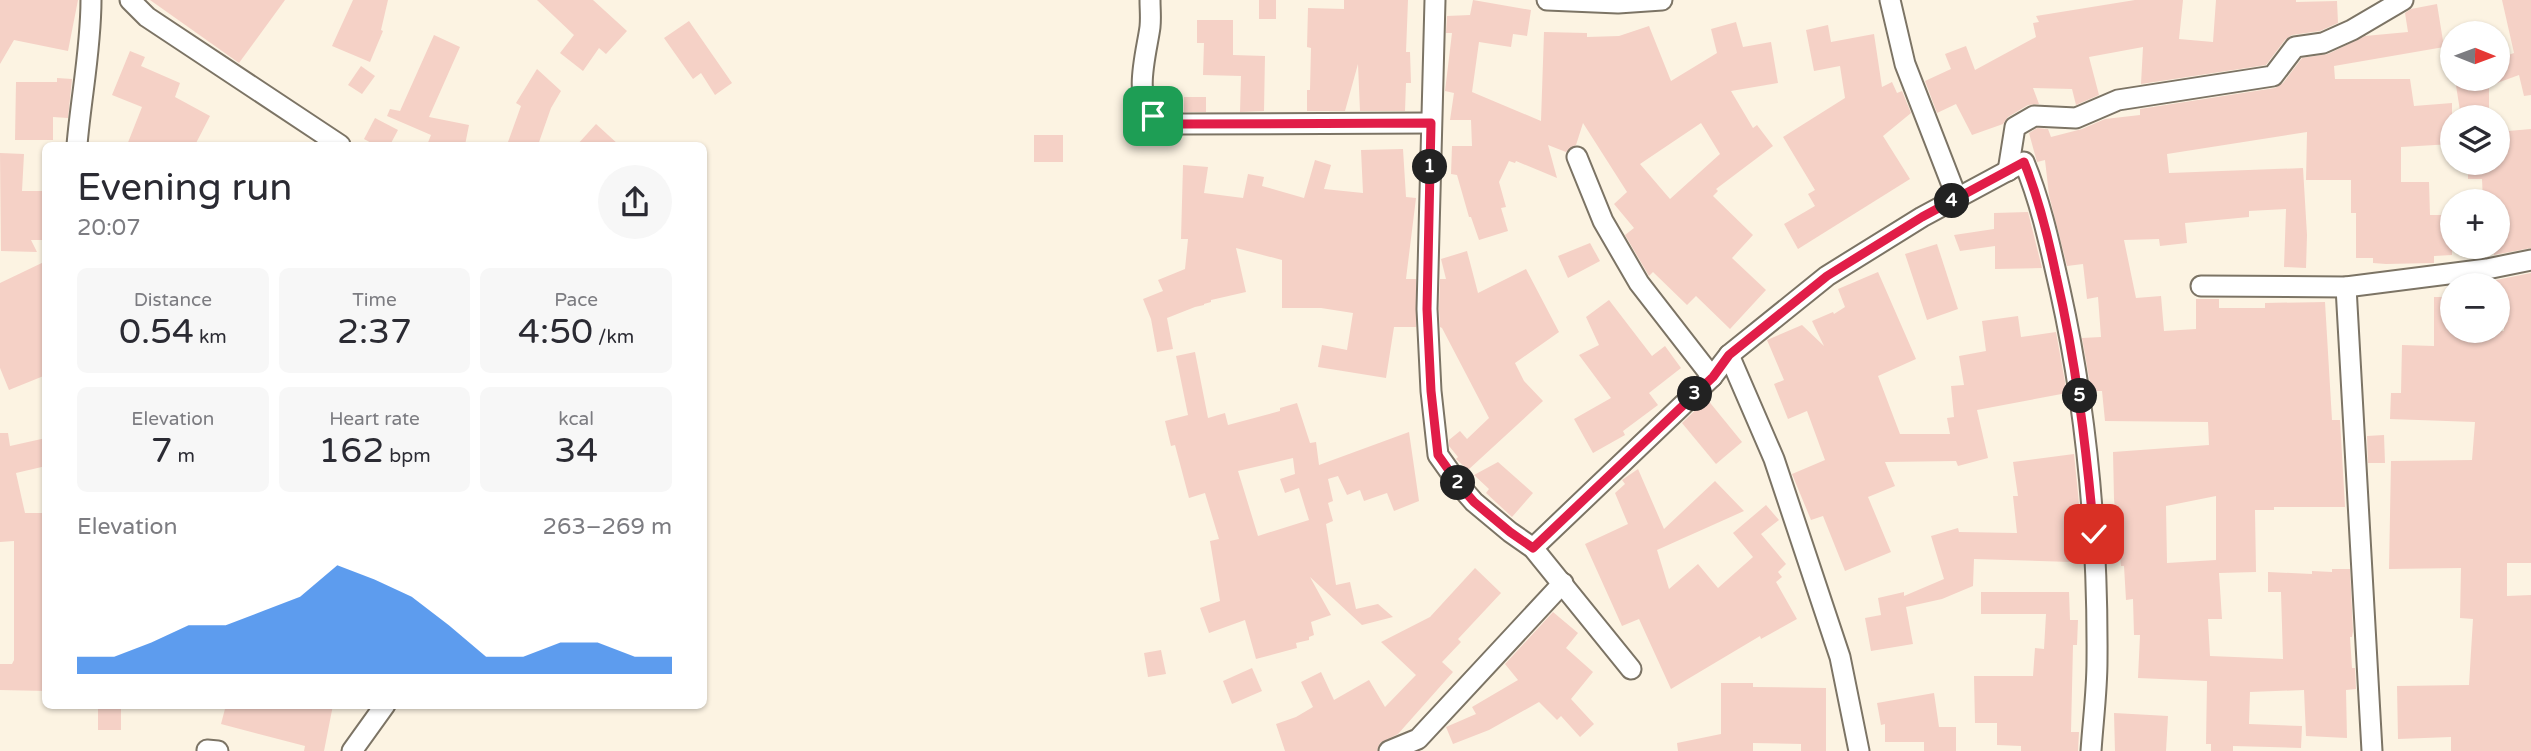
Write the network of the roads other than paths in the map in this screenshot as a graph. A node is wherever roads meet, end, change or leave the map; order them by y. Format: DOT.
graph roads {
  1 [pos="91,0"];
  2 [pos="130,0"];
  3 [pos="1150,0"];
  4 [pos="1435,0"];
  5 [pos="1547,0"];
  6 [pos="1662,0"];
  7 [pos="1889,0"];
  8 [pos="2403,0"];
  9 [pos="1431,123"];
  10 [pos="77,142"];
  11 [pos="335,142"];
  12 [pos="1577,157"];
  13 [pos="2008,171"];
  14 [pos="1957,198"];
  15 [pos="2531,260"];
  16 [pos="2200,286"];
  17 [pos="2346,287"];
  18 [pos="1729,355"];
  19 [pos="1713,377"];
  20 [pos="1533,548"];
  21 [pos="1563,583"];
  22 [pos="1631,669"];
  23 [pos="382,709"];
  24 [pos="352,751"];
  25 [pos="1389,751"];
  26 [pos="1859,751"];
  27 [pos="2091,751"];
  28 [pos="2372,751"];
  1 -- 10 [label="street"];
  2 -- 11 [label="street"];
  3 -- 9 [label="street"];
  4 -- 9 [label="street"];
  5 -- 6 [label="street"];
  7 -- 14 [label="street"];
  8 -- 13 [label="street"];
  9 -- 20 [label="street"];
  12 -- 19 [label="street"];
  13 -- 14 [label="street"];
  13 -- 27 [label="street"];
  14 -- 18 [label="street"];
  15 -- 17 [label="street"];
  16 -- 17 [label="street"];
  17 -- 28 [label="street"];
  18 -- 19 [label="street"];
  18 -- 26 [label="street"];
  19 -- 20 [label="street"];
  20 -- 21 [label="street"];
  21 -- 22 [label="street"];
  21 -- 25 [label="street"];
  23 -- 24 [label="street"];
}
